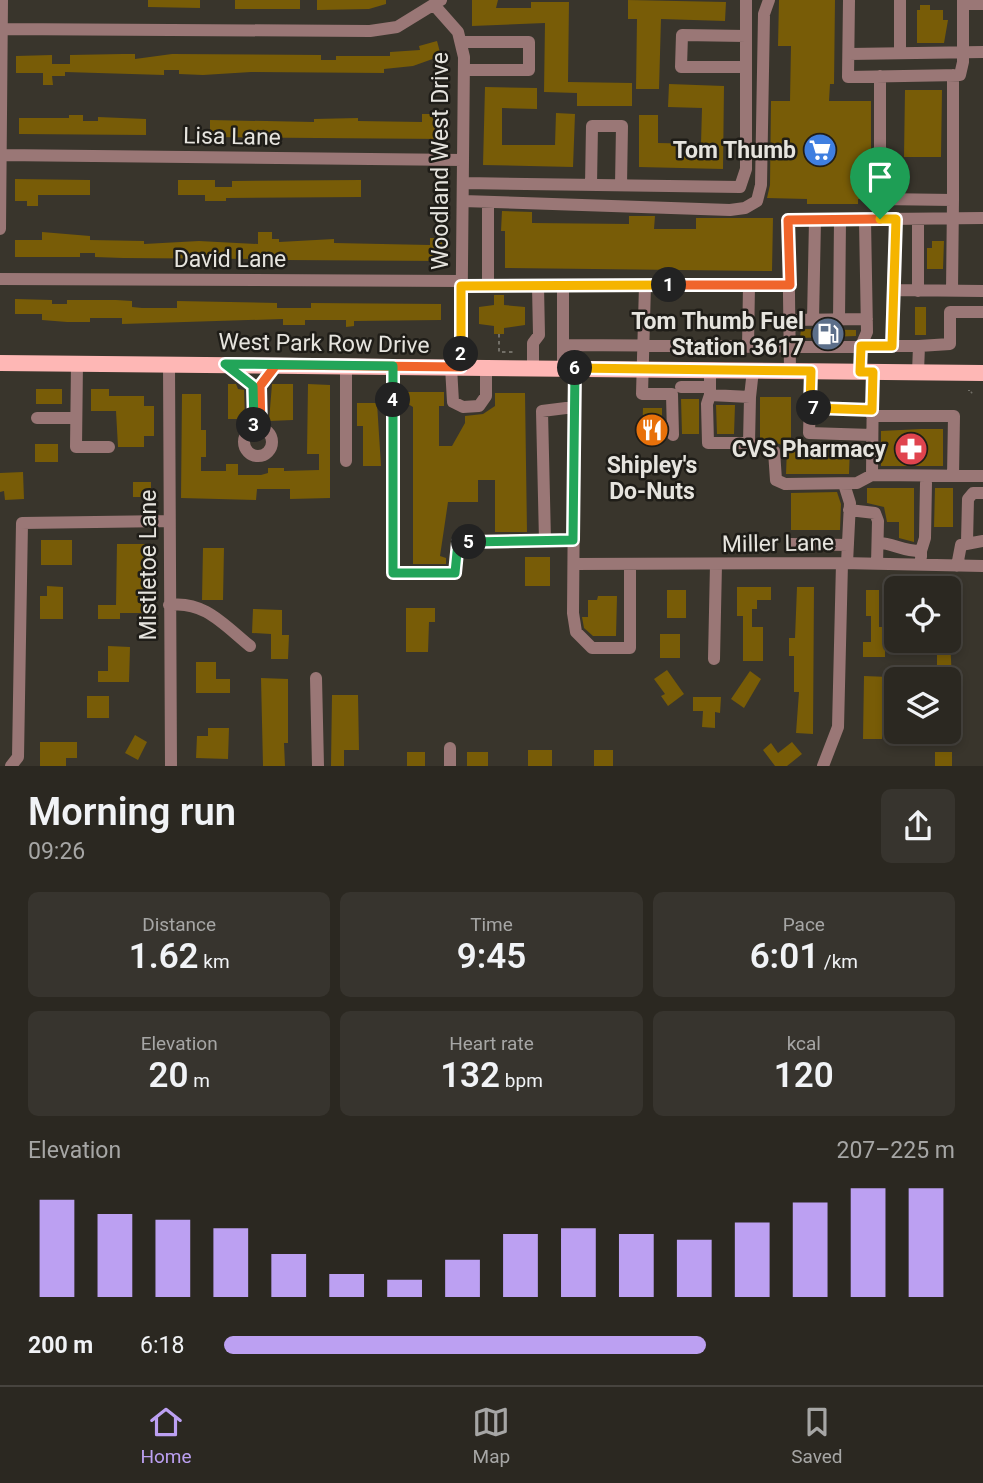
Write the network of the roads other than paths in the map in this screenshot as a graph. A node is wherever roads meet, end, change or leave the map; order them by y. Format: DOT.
graph roads {
  1 [pos="2,0"];
  2 [pos="746,0"];
  3 [pos="769,0"];
  4 [pos="849,0"];
  5 [pos="900,0"];
  6 [pos="963,2"];
  7 [pos="438,3"];
  8 [pos="983,4"];
  9 [pos="0,29"];
  10 [pos="746,36"];
  11 [pos="462,42"];
  12 [pos="963,52"];
  13 [pos="983,52"];
  14 [pos="900,53"];
  15 [pos="849,54"];
  16 [pos="746,67"];
  17 [pos="464,70"];
  18 [pos="953,75"];
  19 [pos="880,76"];
  20 [pos="1,153"];
  21 [pos="463,160"];
  22 [pos="0,172"];
  23 [pos="464,183"];
  24 [pos="591,185"];
  25 [pos="621,185"];
  26 [pos="0,198"];
  27 [pos="880,199"];
  28 [pos="953,200"];
  29 [pos="463,201"];
  30 [pos="488,202"];
  31 [pos="983,218"];
  32 [pos="865,219"];
  33 [pos="880,219"];
  34 [pos="896,219"];
  35 [pos="918,219"];
  36 [pos="953,219"];
  37 [pos="815,220"];
  38 [pos="840,220"];
  39 [pos="0,229"];
  40 [pos="0,279"];
  41 [pos="461,284"];
  42 [pos="645,285"];
  43 [pos="749,285"];
  44 [pos="790,285"];
  45 [pos="488,286"];
  46 [pos="538,286"];
  47 [pos="563,286"];
  48 [pos="893,290"];
  49 [pos="918,290"];
  50 [pos="952,291"];
  51 [pos="983,291"];
  52 [pos="983,312"];
  53 [pos="867,319"];
  54 [pos="790,320"];
  55 [pos="813,320"];
  56 [pos="839,320"];
  57 [pos="563,345"];
  58 [pos="919,345"];
  59 [pos="642,346"];
  60 [pos="861,346"];
  61 [pos="892,346"];
  62 [pos="748,347"];
  63 [pos="790,347"];
  64 [pos="0,363"];
  65 [pos="77,363"];
  66 [pos="169,364"];
  67 [pos="225,364"];
  68 [pos="276,365"];
  69 [pos="346,366"];
  70 [pos="393,366"];
  71 [pos="456,367"];
  72 [pos="486,367"];
  73 [pos="533,368"];
  74 [pos="569,368"];
  75 [pos="642,369"];
  76 [pos="672,369"];
  77 [pos="753,370"];
  78 [pos="790,371"];
  79 [pos="811,371"];
  80 [pos="867,372"];
  81 [pos="918,372"];
  82 [pos="983,373"];
  83 [pos="710,384"];
  84 [pos="257,386"];
  85 [pos="677,391"];
  86 [pos="750,397"];
  87 [pos="574,407"];
  88 [pos="810,407"];
  89 [pos="872,413"];
  90 [pos="37,418"];
  91 [pos="76,418"];
  92 [pos="257,429"];
  93 [pos="673,435"];
  94 [pos="872,435"];
  95 [pos="109,447"];
  96 [pos="774,451"];
  97 [pos="346,461"];
  98 [pos="953,476"];
  99 [pos="967,476"];
  100 [pos="983,476"];
  101 [pos="869,478"];
  102 [pos="926,483"];
  103 [pos="844,484"];
  104 [pos="983,493"];
  105 [pos="849,510"];
  106 [pos="169,521"];
  107 [pos="573,540"];
  108 [pos="545,541"];
  109 [pos="983,541"];
  110 [pos="967,542"];
  111 [pos="878,543"];
  112 [pos="790,544"];
  113 [pos="848,545"];
  114 [pos="921,551"];
  115 [pos="845,563"];
  116 [pos="574,564"];
  117 [pos="716,564"];
  118 [pos="877,564"];
  119 [pos="630,565"];
  120 [pos="921,565"];
  121 [pos="957,566"];
  122 [pos="983,566"];
  123 [pos="169,605"];
  124 [pos="250,646"];
  125 [pos="713,659"];
  126 [pos="316,678"];
  127 [pos="450,748"];
  128 [pos="11,765"];
  129 [pos="171,765"];
  130 [pos="318,765"];
  131 [pos="450,765"];
  132 [pos="823,765"];
  1 -- 9 [label="street"];
  2 -- 10 [label="street"];
  3 -- 30 [label="street"];
  4 -- 15 [label="street"];
  5 -- 14 [label="street"];
  6 -- 8 [label="street"];
  6 -- 12 [label="street"];
  7 -- 9 [label="street"];
  7 -- 11 [label="street, Woodland West Drive"];
  9 -- 20 [label="street"];
  10 -- 16 [label="street"];
  10 -- 16 [label="street"];
  11 -- 17 [label="street, Woodland West Drive"];
  11 -- 17 [label="street"];
  12 -- 13 [label="street"];
  12 -- 14 [label="street"];
  12 -- 18 [label="street"];
  14 -- 15 [label="street"];
  15 -- 19 [label="street"];
  16 -- 25 [label="street"];
  17 -- 21 [label="street, Woodland West Drive"];
  18 -- 19 [label="street"];
  18 -- 28 [label="street"];
  19 -- 27 [label="street"];
  20 -- 21 [label="street, Lisa Lane"];
  20 -- 22 [label="street"];
  21 -- 23 [label="street, Woodland West Drive"];
  22 -- 26 [label="street"];
  23 -- 24 [label="street"];
  23 -- 29 [label="street, Woodland West Drive"];
  24 -- 25 [label="street"];
  24 -- 25 [label="street"];
  26 -- 39 [label="street"];
  27 -- 28 [label="street"];
  27 -- 33 [label="street"];
  28 -- 36 [label="street"];
  29 -- 30 [label="street"];
  29 -- 41 [label="street, Woodland West Drive"];
  30 -- 45 [label="street"];
  31 -- 36 [label="street"];
  32 -- 33 [label="street"];
  32 -- 38 [label="street"];
  32 -- 53 [label="street"];
  33 -- 34 [label="street"];
  34 -- 35 [label="street"];
  34 -- 48 [label="street"];
  35 -- 36 [label="street"];
  35 -- 49 [label="street"];
  36 -- 50 [label="street"];
  37 -- 38 [label="street"];
  37 -- 44 [label="street"];
  37 -- 55 [label="street"];
  38 -- 56 [label="street"];
  40 -- 41 [label="street, David Lane"];
  41 -- 45 [label="street, David Lane"];
  41 -- 71 [label="street, Woodland West Drive"];
  42 -- 43 [label="street, David Lane"];
  42 -- 47 [label="street, David Lane"];
  42 -- 59 [label="street"];
  43 -- 44 [label="street, David Lane"];
  43 -- 62 [label="street"];
  44 -- 54 [label="street"];
  45 -- 46 [label="street, David Lane"];
  46 -- 47 [label="street, David Lane"];
  46 -- 73 [label="street"];
  47 -- 57 [label="street"];
  48 -- 49 [label="street"];
  48 -- 61 [label="street"];
  49 -- 50 [label="street"];
  50 -- 51 [label="street"];
  52 -- 58 [label="street"];
  53 -- 56 [label="street"];
  53 -- 60 [label="street"];
  54 -- 55 [label="street"];
  54 -- 63 [label="street"];
  55 -- 56 [label="street"];
  57 -- 59 [label="street"];
  57 -- 74 [label="street"];
  58 -- 61 [label="street"];
  58 -- 81 [label="street"];
  59 -- 62 [label="street"];
  59 -- 75 [label="street"];
  60 -- 61 [label="street"];
  60 -- 63 [label="street"];
  60 -- 80 [label="street"];
  62 -- 63 [label="street"];
  63 -- 78 [label="street"];
  64 -- 65 [label="main road, West Park Row Drive"];
  65 -- 66 [label="main road, West Park Row Drive"];
  65 -- 91 [label="street"];
  66 -- 67 [label="main road, West Park Row Drive"];
  66 -- 106 [label="street, Mistletoe Lane"];
  67 -- 68 [label="main road, West Park Row Drive"];
  67 -- 84 [label="street"];
  68 -- 69 [label="main road, West Park Row Drive"];
  68 -- 84 [label="street"];
  69 -- 70 [label="main road, West Park Row Drive"];
  69 -- 97 [label="street"];
  70 -- 71 [label="main road, West Park Row Drive"];
  70 -- 108 [label="street"];
  71 -- 72 [label="main road, West Park Row Drive"];
  71 -- 72 [label="street, Woodland West Drive"];
  72 -- 73 [label="main road, West Park Row Drive"];
  73 -- 74 [label="main road, West Park Row Drive"];
  74 -- 75 [label="main road, West Park Row Drive"];
  74 -- 87 [label="street"];
  75 -- 76 [label="main road, West Park Row Drive"];
  75 -- 85 [label="street"];
  76 -- 83 [label="main road, West Park Row Drive"];
  76 -- 85 [label="street"];
  77 -- 78 [label="main road, West Park Row Drive"];
  77 -- 83 [label="main road, West Park Row Drive"];
  77 -- 86 [label="street"];
  78 -- 79 [label="main road, West Park Row Drive"];
  79 -- 80 [label="main road, West Park Row Drive"];
  79 -- 88 [label="street"];
  80 -- 81 [label="main road, West Park Row Drive"];
  80 -- 89 [label="street"];
  81 -- 82 [label="main road, West Park Row Drive"];
  83 -- 85 [label="street"];
  83 -- 86 [label="street"];
  83 -- 86 [label="street"];
  84 -- 92 [label="street"];
  85 -- 93 [label="street"];
  87 -- 107 [label="street"];
  87 -- 108 [label="street"];
  88 -- 89 [label="street"];
  88 -- 94 [label="street"];
  89 -- 94 [label="street"];
  89 -- 98 [label="street"];
  90 -- 91 [label="street"];
  91 -- 95 [label="street"];
  94 -- 101 [label="street"];
  96 -- 103 [label="street"];
  98 -- 99 [label="street"];
  98 -- 101 [label="street"];
  99 -- 100 [label="street"];
  99 -- 102 [label="street"];
  101 -- 102 [label="street"];
  101 -- 103 [label="street"];
  102 -- 114 [label="street"];
  103 -- 105 [label="street"];
  104 -- 110 [label="street"];
  105 -- 111 [label="street"];
  105 -- 113 [label="street"];
  106 -- 123 [label="street, Mistletoe Lane"];
  106 -- 128 [label="street"];
  107 -- 108 [label="street"];
  107 -- 116 [label="street"];
  109 -- 110 [label="street"];
  110 -- 121 [label="street"];
  111 -- 114 [label="street"];
  111 -- 118 [label="street"];
  112 -- 113 [label="street"];
  113 -- 115 [label="street"];
  114 -- 120 [label="street"];
  115 -- 117 [label="street, Miller Lane"];
  115 -- 118 [label="street, Miller Lane"];
  115 -- 132 [label="street"];
  116 -- 119 [label="street, Miller Lane"];
  116 -- 119 [label="street"];
  117 -- 119 [label="street, Miller Lane"];
  117 -- 125 [label="street"];
  118 -- 120 [label="street, Miller Lane"];
  120 -- 121 [label="street, Miller Lane"];
  121 -- 122 [label="street, Miller Lane"];
  123 -- 124 [label="street"];
  123 -- 129 [label="street, Mistletoe Lane"];
  126 -- 130 [label="street"];
  127 -- 131 [label="street"];
}
